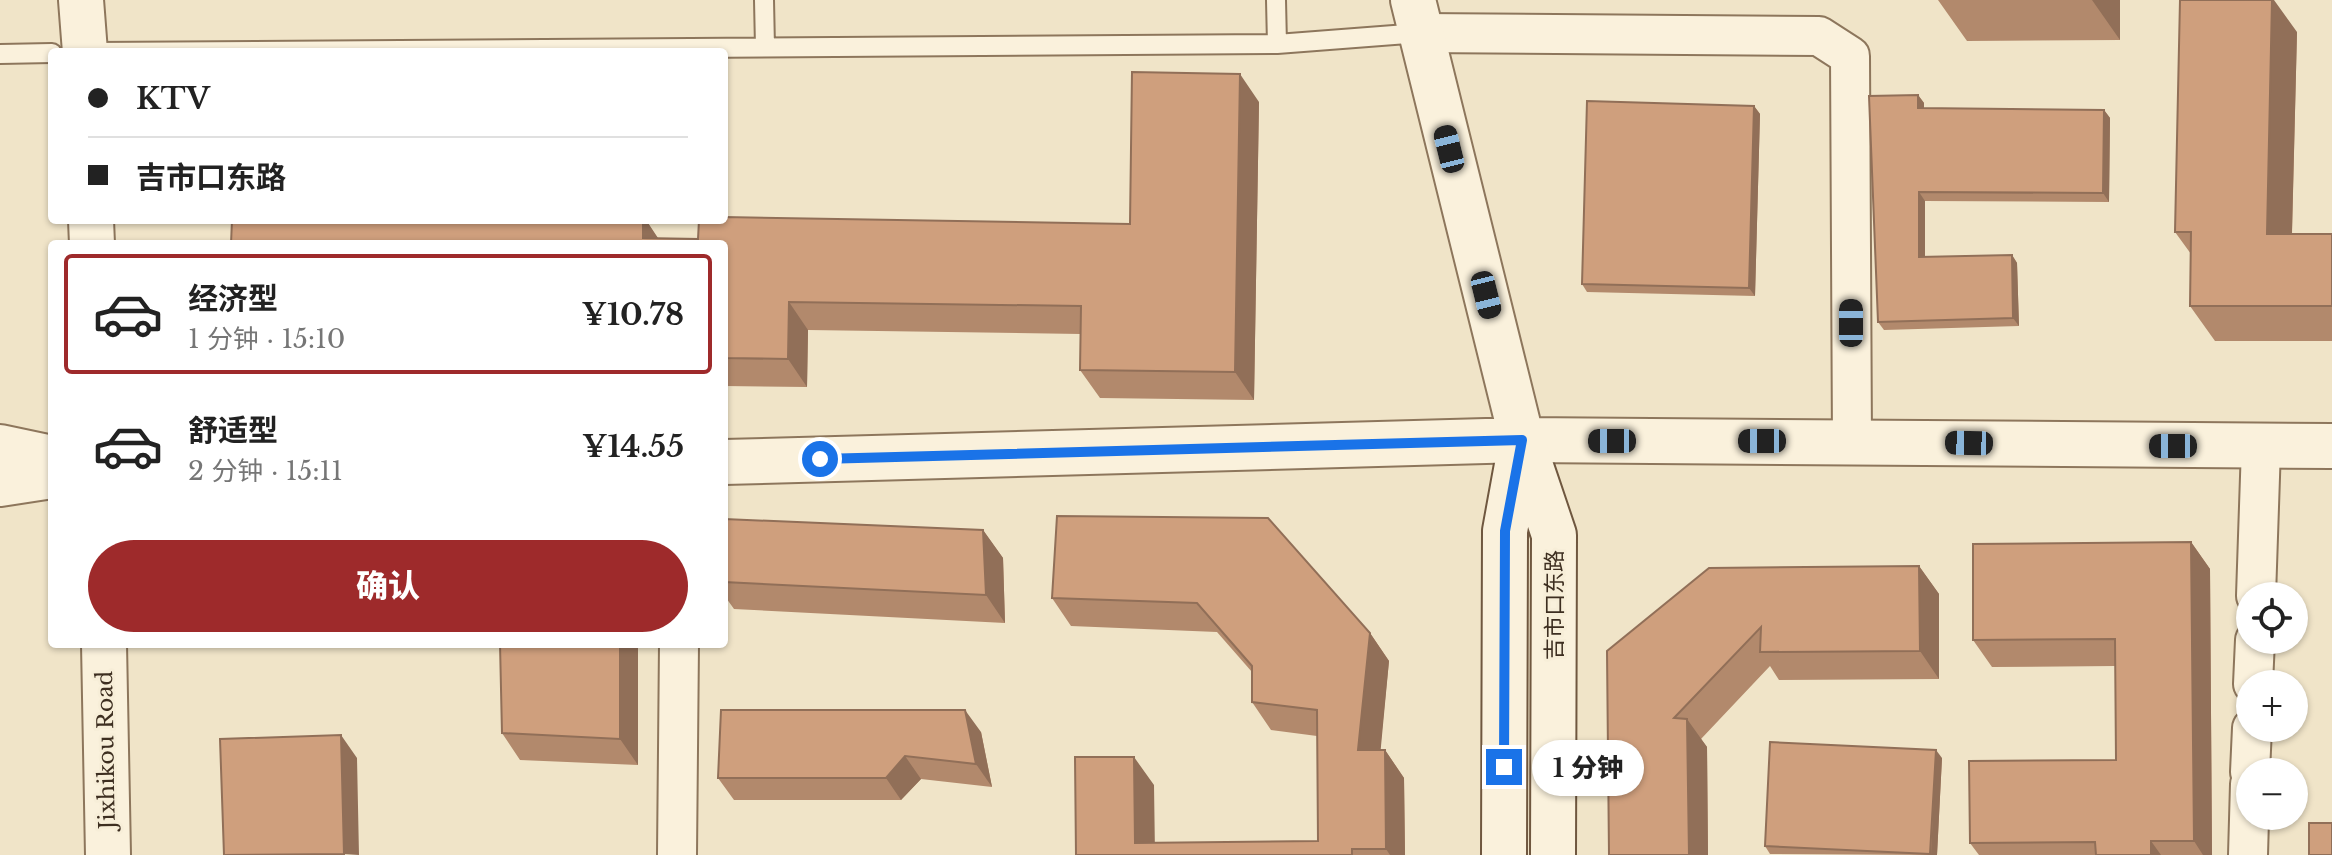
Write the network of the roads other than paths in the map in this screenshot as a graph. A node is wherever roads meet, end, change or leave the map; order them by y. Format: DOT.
graph roads {
  1 [pos="81,0"];
  2 [pos="764,0"];
  3 [pos="1276,0"];
  4 [pos="1417,16"];
  5 [pos="1277,44"];
  6 [pos="765,47"];
  7 [pos="85,48"];
  8 [pos="631,48"];
  9 [pos="48,53"];
  10 [pos="0,54"];
  11 [pos="1522,440"];
  12 [pos="1852,442"];
  13 [pos="2332,446"];
  14 [pos="0,447"];
  15 [pos="2261,447"];
  16 [pos="48,457"];
  17 [pos="728,462"];
  18 [pos="48,477"];
  19 [pos="0,484"];
  20 [pos="2256,582"];
  21 [pos="104,648"];
  22 [pos="679,648"];
  23 [pos="2249,830"];
  24 [pos="108,855"];
  25 [pos="677,855"];
  26 [pos="1504,855"];
  27 [pos="1553,855"];
  28 [pos="2248,855"];
  1 -- 7 [label="street"];
  2 -- 6 [label="lane"];
  3 -- 5 [label="lane"];
  4 -- 5 [label="lane"];
  4 -- 11 [label="street, 吉市口东路"];
  4 -- 12 [label="street"];
  5 -- 6 [label="lane"];
  6 -- 8 [label="lane"];
  9 -- 10 [label="lane"];
  11 -- 12 [label="street"];
  11 -- 17 [label="street"];
  11 -- 26 [label="street"];
  11 -- 27 [label="street, 吉市口东路"];
  12 -- 15 [label="street"];
  13 -- 15 [label="street"];
  14 -- 16 [label="street"];
  15 -- 20 [label="street"];
  18 -- 19 [label="street"];
  21 -- 24 [label="street, Jixhikou Road"];
  22 -- 25 [label="street"];
  23 -- 28 [label="street"];
}
